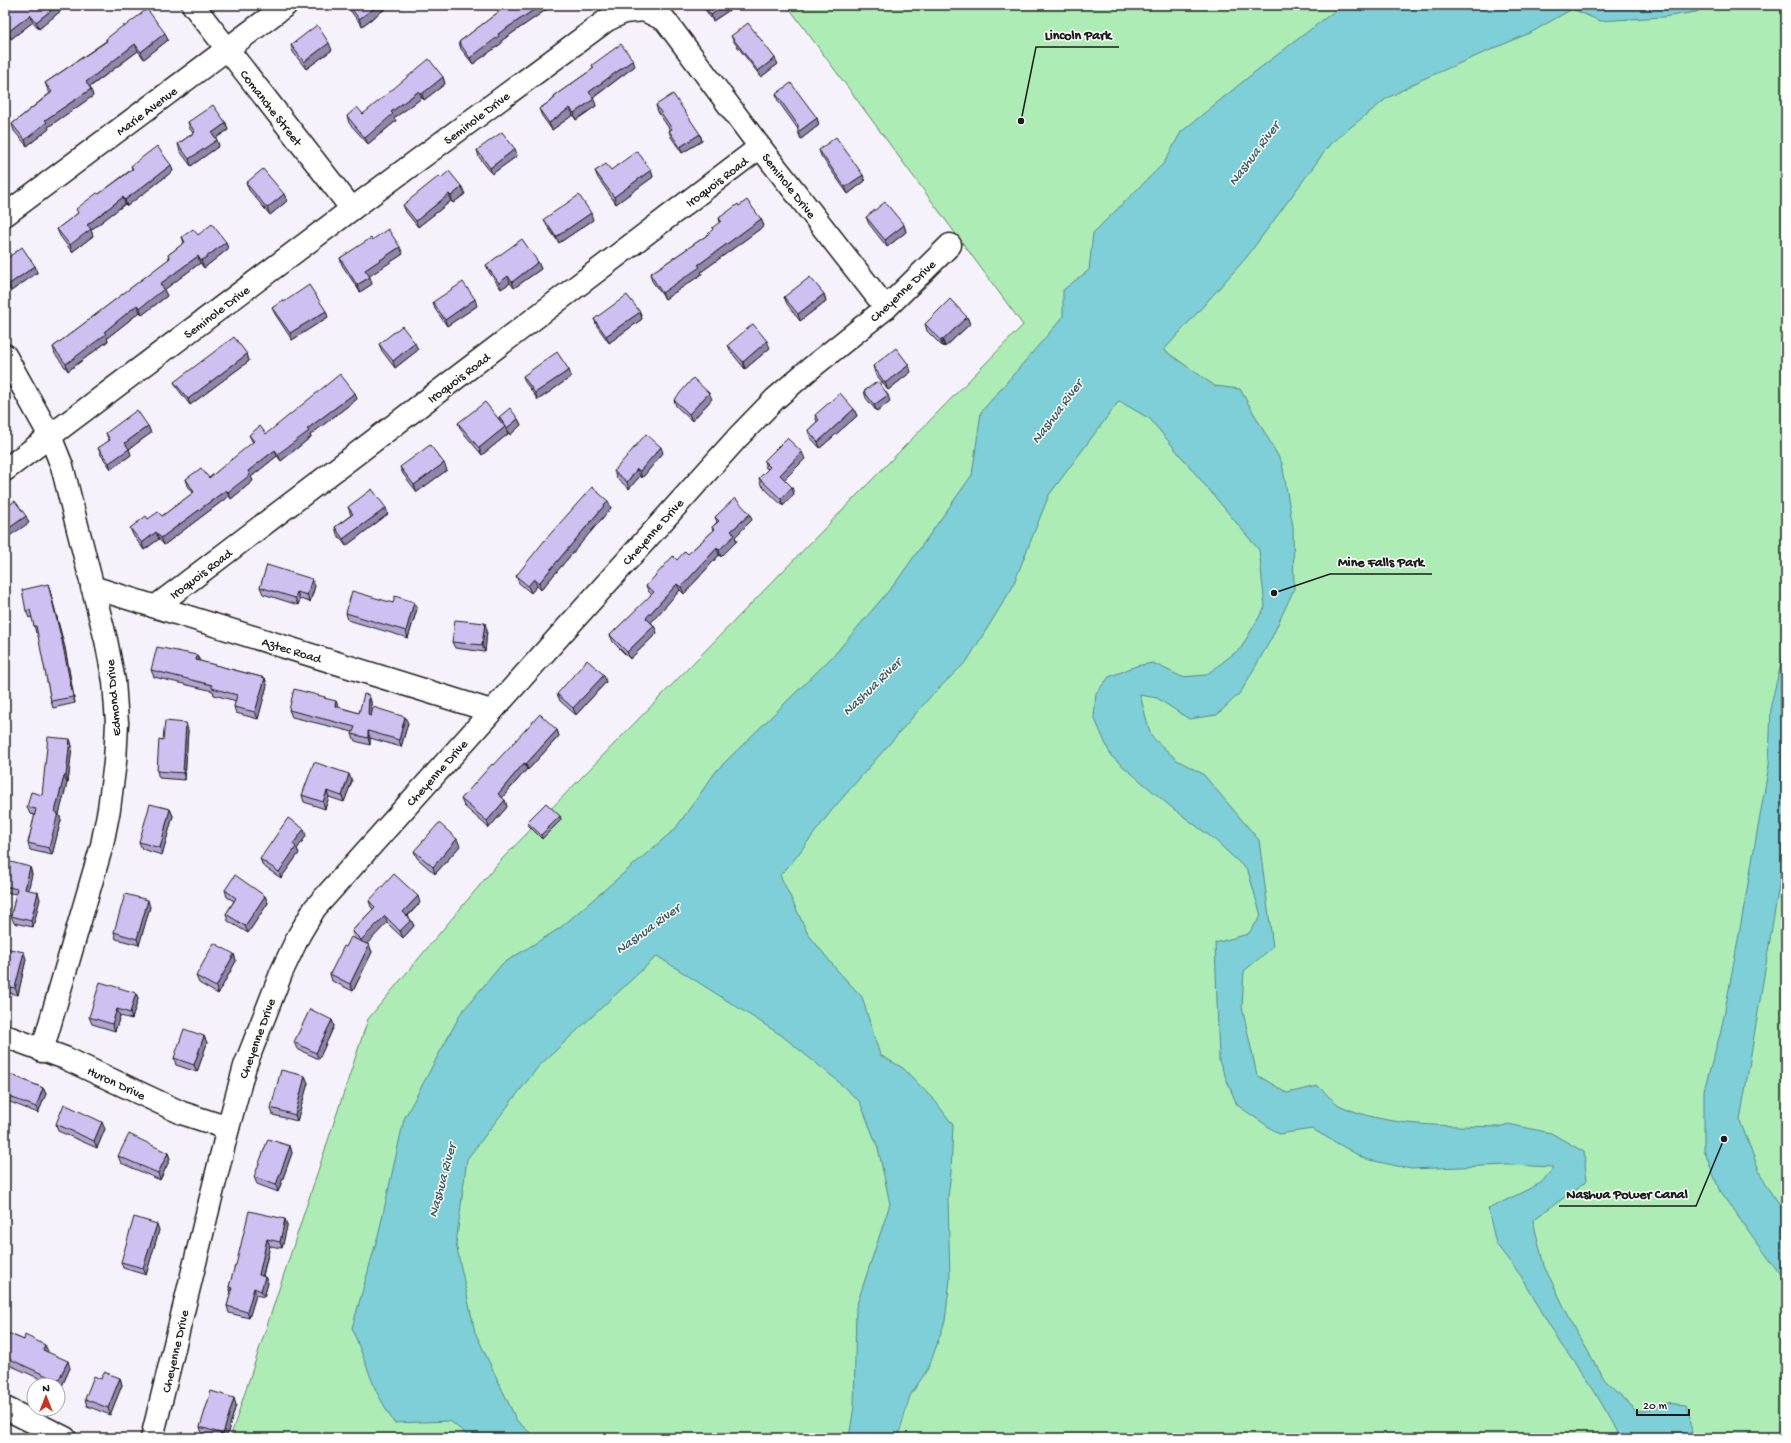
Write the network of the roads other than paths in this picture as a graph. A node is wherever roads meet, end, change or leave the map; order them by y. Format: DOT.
graph roads {
  1 [pos="193,5"];
  2 [pos="286,5"];
  3 [pos="227,49"];
  4 [pos="760,147"];
  5 [pos="352,209"];
  6 [pos="5,215"];
  7 [pos="950,245"];
  8 [pos="886,308"];
  9 [pos="5,356"];
  10 [pos="50,436"];
  11 [pos="5,470"];
  12 [pos="92,587"];
  13 [pos="155,607"];
  14 [pos="491,711"];
  15 [pos="5,1036"];
  16 [pos="42,1051"];
  17 [pos="228,1128"];
  18 [pos="5,1408"];
  19 [pos="65,1438"];
  20 [pos="152,1438"];
  1 -- 3 [label="street, Comanche Street"];
  2 -- 3 [label="street, Marie Avenue"];
  3 -- 5 [label="street, Comanche Street"];
  3 -- 6 [label="street, Marie Avenue"];
  4 -- 5 [label="street, Seminole Drive"];
  4 -- 8 [label="street, Seminole Drive"];
  4 -- 13 [label="street, Iroquois Road"];
  5 -- 10 [label="street, Seminole Drive"];
  7 -- 8 [label="street, Cheyenne Drive"];
  8 -- 14 [label="street, Cheyenne Drive"];
  9 -- 10 [label="street, Edmond Drive"];
  10 -- 11 [label="street, Seminole Drive"];
  10 -- 12 [label="street, Edmond Drive"];
  12 -- 13 [label="street, Aztec Road"];
  12 -- 16 [label="street, Edmond Drive"];
  13 -- 14 [label="street, Aztec Road"];
  14 -- 17 [label="street, Cheyenne Drive"];
  15 -- 16 [label="street, Huron Drive"];
  16 -- 17 [label="street, Huron Drive"];
  17 -- 20 [label="street, Cheyenne Drive"];
  18 -- 19 [label="street"];
}
